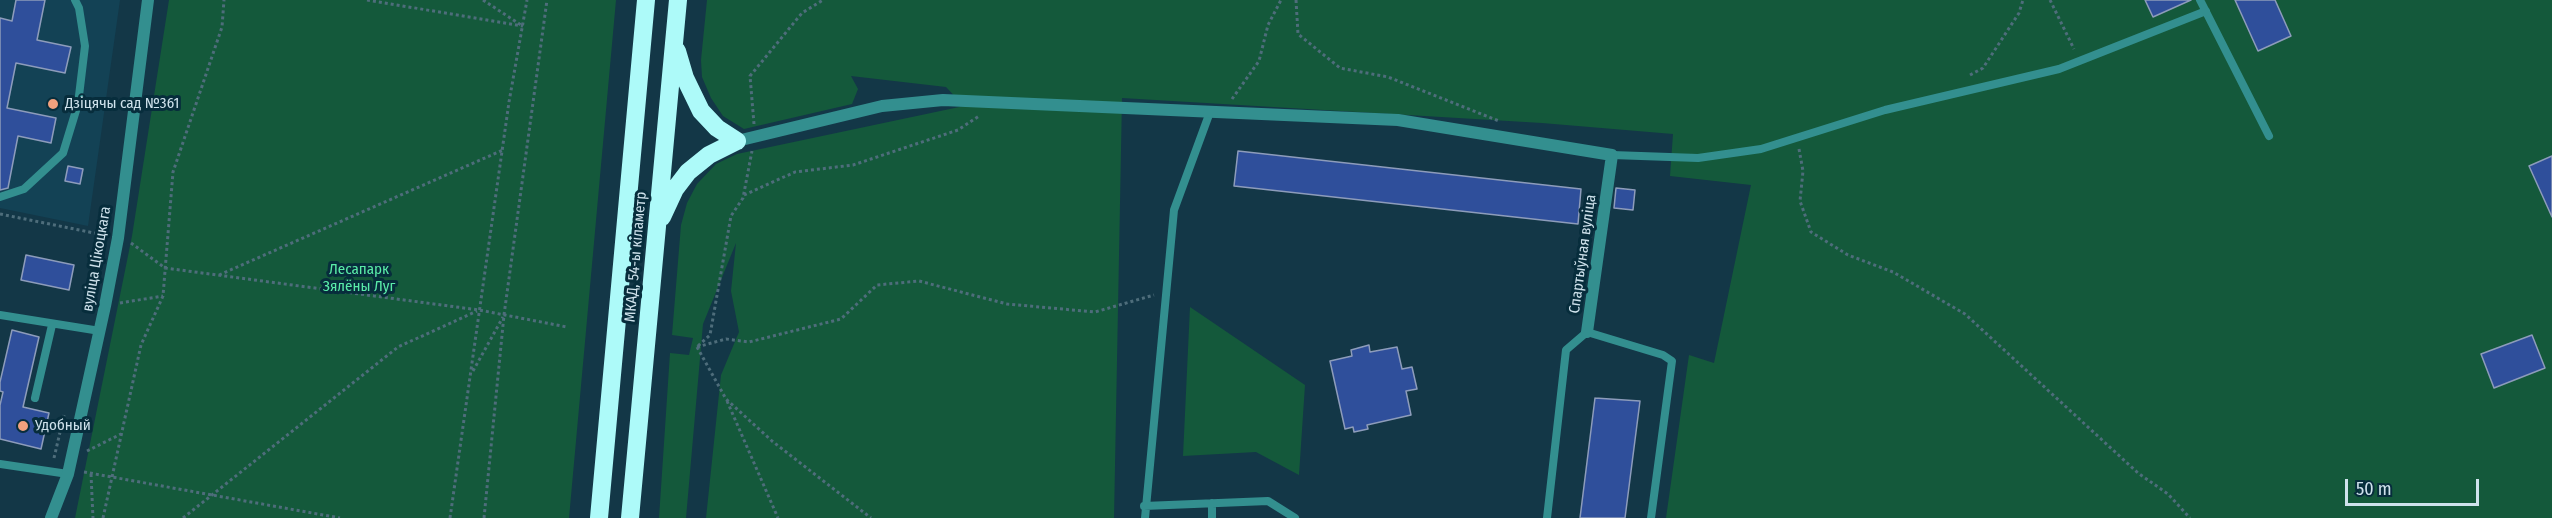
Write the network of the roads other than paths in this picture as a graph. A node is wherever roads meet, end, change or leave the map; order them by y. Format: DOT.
graph roads {
  1 [pos="75,0"];
  2 [pos="148,0"];
  3 [pos="646,0"];
  4 [pos="678,0"];
  5 [pos="2200,0"];
  6 [pos="2206,10"];
  7 [pos="674,42"];
  8 [pos="1210,112"];
  9 [pos="2269,136"];
  10 [pos="737,141"];
  11 [pos="1612,155"];
  12 [pos="0,197"];
  13 [pos="656,230"];
  14 [pos="0,315"];
  15 [pos="52,325"];
  16 [pos="100,331"];
  17 [pos="1587,332"];
  18 [pos="35,398"];
  19 [pos="0,464"];
  20 [pos="68,474"];
  21 [pos="1212,503"];
  22 [pos="1144,506"];
  23 [pos="51,518"];
  24 [pos="598,518"];
  25 [pos="630,518"];
  26 [pos="1145,518"];
  27 [pos="1212,518"];
  28 [pos="1296,518"];
  29 [pos="1547,518"];
  30 [pos="1651,518"];
  1 -- 12 [label="lane"];
  2 -- 16 [label="street, вуліца Цікоцкага"];
  3 -- 24 [label="highway, МКАД, 54-ы кіламетр"];
  4 -- 7 [label="highway, МКАД, 54-ы кіламетр"];
  5 -- 6 [label="lane"];
  6 -- 9 [label="lane"];
  6 -- 11 [label="lane"];
  7 -- 10 [label="highway"];
  7 -- 13 [label="highway, МКАД, 54-ы кіламетр"];
  8 -- 10 [label="street"];
  8 -- 11 [label="street"];
  8 -- 22 [label="lane"];
  10 -- 13 [label="highway"];
  11 -- 17 [label="street, Спартыўная вуліца"];
  13 -- 25 [label="highway, МКАД, 54-ы кіламетр"];
  14 -- 15 [label="lane"];
  15 -- 16 [label="lane"];
  15 -- 18 [label="lane"];
  16 -- 20 [label="street, вуліца Цікоцкага"];
  17 -- 29 [label="lane"];
  17 -- 30 [label="lane"];
  19 -- 20 [label="lane"];
  20 -- 23 [label="street, вуліца Цікоцкага"];
  21 -- 22 [label="lane"];
  21 -- 27 [label="lane"];
  21 -- 28 [label="lane"];
  22 -- 26 [label="lane"];
}
